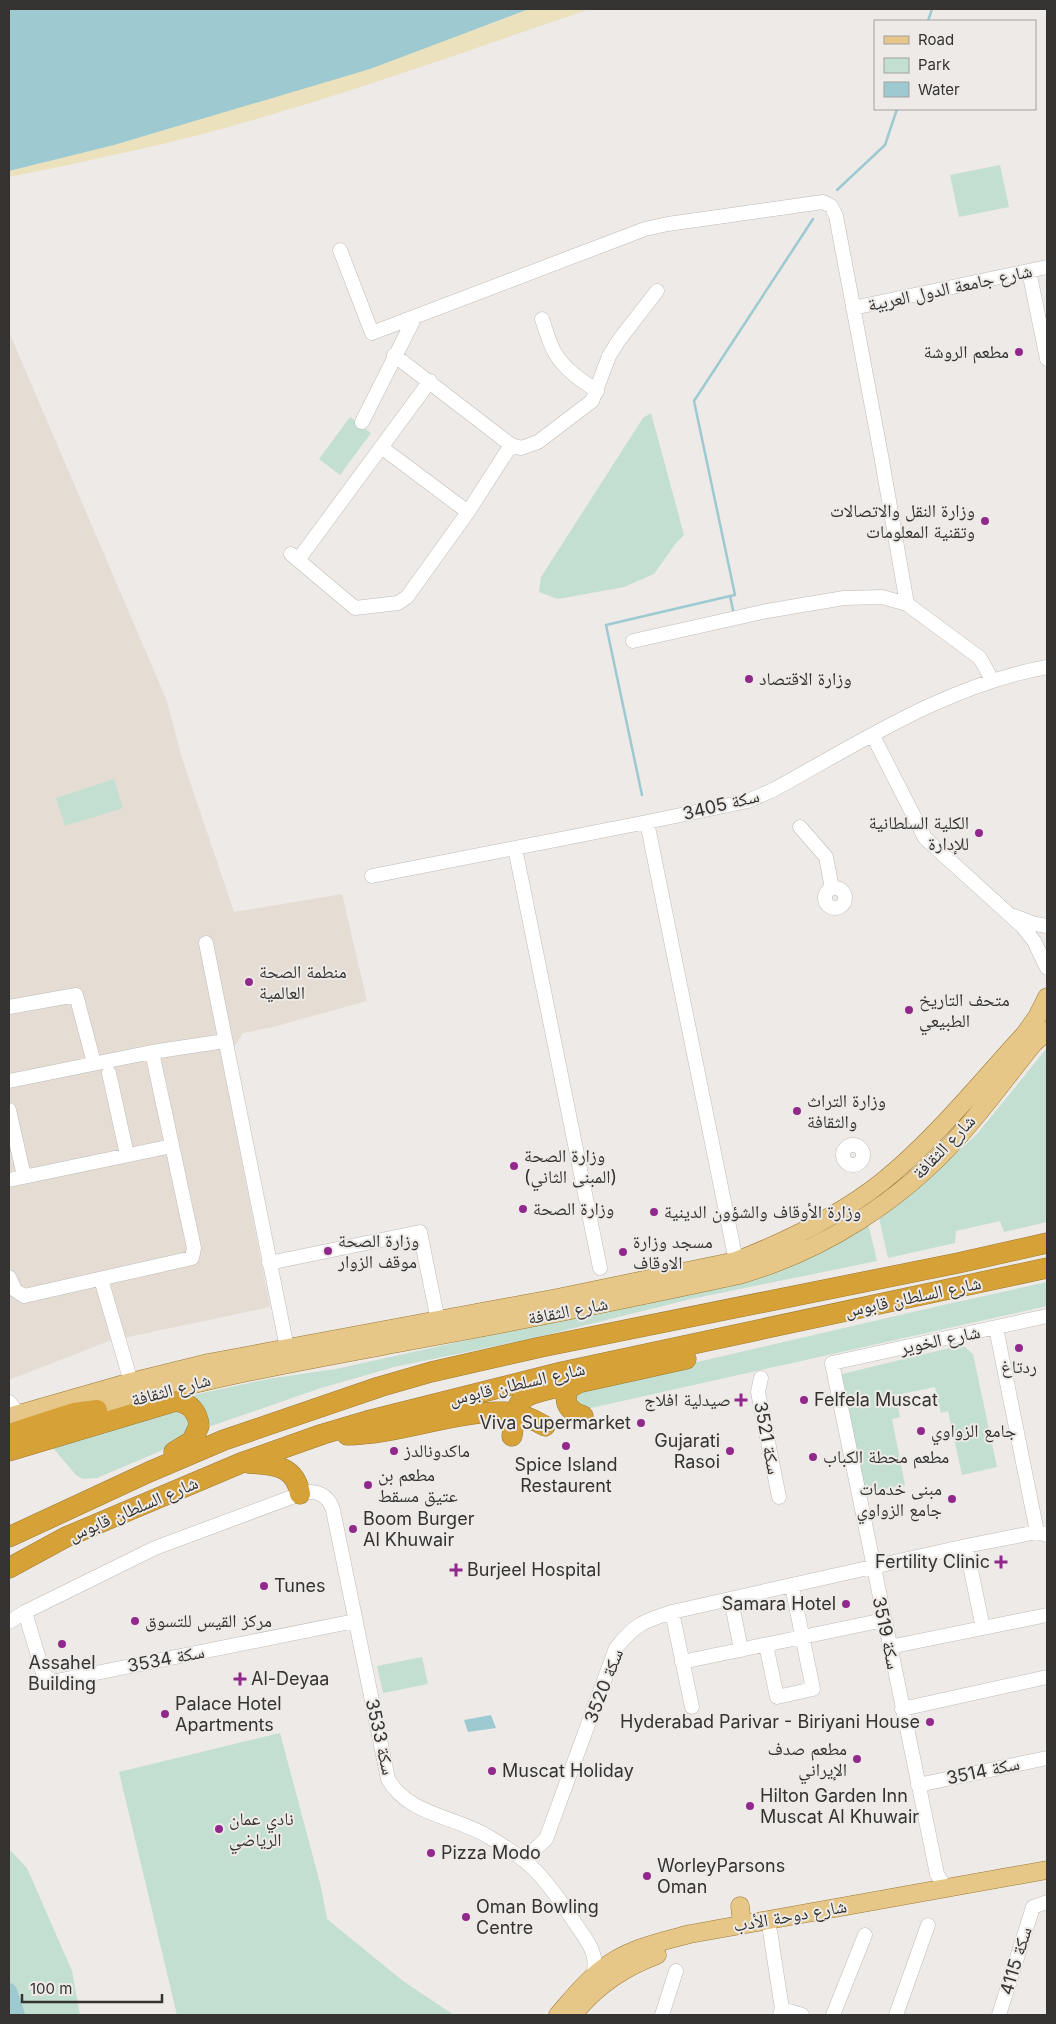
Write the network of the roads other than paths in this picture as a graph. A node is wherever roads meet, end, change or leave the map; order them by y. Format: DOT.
graph roads {
  1 [pos="340,250"];
  2 [pos="1047,267"];
  3 [pos="1029,271"];
  4 [pos="657,291"];
  5 [pos="852,308"];
  6 [pos="415,317"];
  7 [pos="542,319"];
  8 [pos="394,355"];
  9 [pos="1047,359"];
  10 [pos="430,381"];
  11 [pos="597,391"];
  12 [pos="362,422"];
  13 [pos="511,444"];
  14 [pos="381,447"];
  15 [pos="468,512"];
  16 [pos="907,604"];
  17 [pos="634,641"];
  18 [pos="1047,667"];
  19 [pos="992,680"];
  20 [pos="873,736"];
  21 [pos="647,822"];
  22 [pos="800,827"];
  23 [pos="514,848"];
  24 [pos="372,876"];
  25 [pos="832,888"];
  26 [pos="1009,913"];
  27 [pos="1047,926"];
  28 [pos="206,943"];
  29 [pos="1047,968"];
  30 [pos="1047,997"];
  31 [pos="9,1008"];
  32 [pos="1047,1031"];
  33 [pos="225,1041"];
  34 [pos="152,1052"];
  35 [pos="94,1063"];
  36 [pos="109,1073"];
  37 [pos="9,1081"];
  38 [pos="9,1110"];
  39 [pos="172,1146"];
  40 [pos="127,1155"];
  41 [pos="24,1176"];
  42 [pos="9,1180"];
  43 [pos="1047,1231"];
  44 [pos="1047,1243"];
  45 [pos="788,1258"];
  46 [pos="736,1260"];
  47 [pos="269,1263"];
  48 [pos="958,1263"];
  49 [pos="600,1268"];
  50 [pos="1047,1268"];
  51 [pos="9,1277"];
  52 [pos="101,1279"];
  53 [pos="635,1297"];
  54 [pos="904,1299"];
  55 [pos="1047,1316"];
  56 [pos="438,1321"];
  57 [pos="996,1328"];
  58 [pos="287,1348"];
  59 [pos="832,1364"];
  60 [pos="761,1378"];
  61 [pos="131,1382"];
  62 [pos="580,1382"];
  63 [pos="97,1410"];
  64 [pos="515,1414"];
  65 [pos="11,1416"];
  66 [pos="583,1416"];
  67 [pos="545,1426"];
  68 [pos="9,1434"];
  69 [pos="322,1434"];
  70 [pos="512,1436"];
  71 [pos="9,1445"];
  72 [pos="9,1451"];
  73 [pos="241,1463"];
  74 [pos="149,1472"];
  75 [pos="309,1493"];
  76 [pos="779,1497"];
  77 [pos="1042,1534"];
  78 [pos="9,1537"];
  79 [pos="966,1546"];
  80 [pos="872,1566"];
  81 [pos="9,1568"];
  82 [pos="792,1586"];
  83 [pos="731,1599"];
  84 [pos="24,1612"];
  85 [pos="672,1612"];
  86 [pos="1047,1615"];
  87 [pos="355,1620"];
  88 [pos="884,1620"];
  89 [pos="9,1622"];
  90 [pos="983,1628"];
  91 [pos="802,1637"];
  92 [pos="766,1645"];
  93 [pos="889,1647"];
  94 [pos="741,1650"];
  95 [pos="682,1662"];
  96 [pos="1047,1677"];
  97 [pos="692,1708"];
  98 [pos="902,1708"];
  99 [pos="1047,1758"];
  100 [pos="918,1785"];
  101 [pos="523,1860"];
  102 [pos="1047,1870"];
  103 [pos="937,1874"];
  104 [pos="1047,1879"];
  105 [pos="950,1888"];
  106 [pos="926,1892"];
  107 [pos="1047,1902"];
  108 [pos="740,1906"];
  109 [pos="742,1925"];
  110 [pos="928,1925"];
  111 [pos="770,1931"];
  112 [pos="865,1935"];
  113 [pos="592,1949"];
  114 [pos="629,1954"];
  115 [pos="676,1971"];
  116 [pos="592,1978"];
  117 [pos="781,2012"];
  118 [pos="558,2015"];
  119 [pos="574,2015"];
  120 [pos="662,2015"];
  121 [pos="802,2015"];
  122 [pos="833,2015"];
  123 [pos="896,2015"];
  124 [pos="999,2015"];
  1 -- 6 [label="street"];
  2 -- 3 [label="street, شارع جامعة الدول العربية"];
  3 -- 5 [label="street, شارع جامعة الدول العربية"];
  3 -- 9 [label="street"];
  4 -- 11 [label="street"];
  5 -- 6 [label="street"];
  5 -- 16 [label="street"];
  6 -- 8 [label="street"];
  7 -- 11 [label="street"];
  8 -- 10 [label="street"];
  8 -- 12 [label="street"];
  10 -- 13 [label="street"];
  10 -- 14 [label="street"];
  11 -- 13 [label="street"];
  13 -- 15 [label="street"];
  14 -- 15 [label="street"];
  14 -- 15 [label="street"];
  16 -- 17 [label="street"];
  16 -- 19 [label="street"];
  18 -- 19 [label="street, سكة 3405"];
  19 -- 20 [label="street, سكة 3405"];
  20 -- 21 [label="street, سكة 3405"];
  20 -- 26 [label="street"];
  21 -- 23 [label="street, سكة 3405"];
  21 -- 46 [label="street"];
  22 -- 25 [label="street"];
  23 -- 24 [label="street, سكة 3405"];
  23 -- 49 [label="street"];
  26 -- 27 [label="street"];
  26 -- 29 [label="street"];
  28 -- 33 [label="street"];
  30 -- 46 [label="main road, شارع الثقافة"];
  31 -- 35 [label="street"];
  32 -- 45 [label="main road, شارع الثقافة"];
  33 -- 34 [label="street"];
  33 -- 47 [label="street"];
  34 -- 35 [label="street"];
  34 -- 39 [label="street"];
  35 -- 37 [label="street"];
  36 -- 40 [label="street"];
  38 -- 41 [label="street"];
  39 -- 40 [label="street"];
  39 -- 52 [label="street"];
  40 -- 41 [label="street"];
  41 -- 42 [label="street"];
  43 -- 48 [label="highway"];
  44 -- 48 [label="highway, شارع السلطان قابوس"];
  45 -- 46 [label="main road"];
  45 -- 53 [label="main road, شارع الثقافة"];
  46 -- 53 [label="main road"];
  46 -- 56 [label="main road, شارع الثقافة"];
  47 -- 56 [label="street"];
  47 -- 58 [label="street"];
  48 -- 74 [label="highway, شارع السلطان قابوس"];
  50 -- 54 [label="highway, شارع السلطان قابوس"];
  51 -- 52 [label="street"];
  52 -- 61 [label="street"];
  53 -- 63 [label="main road, شارع الثقافة"];
  54 -- 62 [label="highway"];
  54 -- 69 [label="highway, شارع السلطان قابوس"];
  55 -- 57 [label="street, شارع الخوير"];
  56 -- 58 [label="main road, شارع الثقافة"];
  57 -- 59 [label="street, شارع الخوير"];
  57 -- 77 [label="street"];
  58 -- 61 [label="main road, شارع الثقافة"];
  59 -- 80 [label="street, سكة 3519"];
  60 -- 76 [label="street, سكة 3521"];
  61 -- 65 [label="main road, شارع الثقافة"];
  62 -- 64 [label="highway"];
  62 -- 66 [label="highway"];
  63 -- 68 [label="highway"];
  63 -- 71 [label="main road, شارع الثقافة"];
  64 -- 67 [label="highway"];
  64 -- 69 [label="highway"];
  64 -- 70 [label="highway"];
  69 -- 73 [label="highway, شارع السلطان قابوس"];
  72 -- 74 [label="highway"];
  73 -- 75 [label="highway"];
  73 -- 81 [label="highway, شارع السلطان قابوس"];
  74 -- 78 [label="highway, شارع السلطان قابوس"];
  75 -- 84 [label="street"];
  75 -- 87 [label="street, سكة 3533"];
  77 -- 79 [label="street, سكة 3520"];
  79 -- 80 [label="street, سكة 3520"];
  79 -- 90 [label="street"];
  80 -- 82 [label="street, سكة 3520"];
  80 -- 88 [label="street, سكة 3519"];
  82 -- 83 [label="street, سكة 3520"];
  82 -- 91 [label="street"];
  83 -- 85 [label="street, سكة 3520"];
  83 -- 94 [label="street"];
  84 -- 87 [label="street, سكة 3534"];
  84 -- 89 [label="street"];
  85 -- 95 [label="street"];
  85 -- 101 [label="street, سكة 3520"];
  86 -- 90 [label="street"];
  87 -- 101 [label="street, سكة 3533"];
  88 -- 91 [label="street"];
  88 -- 93 [label="street, سكة 3519"];
  90 -- 93 [label="street"];
  91 -- 92 [label="street"];
  91 -- 92 [label="street"];
  92 -- 94 [label="street"];
  93 -- 98 [label="street, سكة 3519"];
  94 -- 95 [label="street"];
  95 -- 97 [label="street"];
  96 -- 98 [label="street"];
  98 -- 100 [label="street, سكة 3519"];
  99 -- 100 [label="street, سكة 3514"];
  100 -- 103 [label="street, سكة 3519"];
  101 -- 113 [label="street, سكة 3533"];
  102 -- 105 [label="main road, شارع دوحة الأدب"];
  103 -- 105 [label="street"];
  103 -- 106 [label="street"];
  104 -- 111 [label="main road, شارع دوحة الأدب"];
  105 -- 106 [label="main road, شارع دوحة الأدب"];
  106 -- 109 [label="main road, شارع دوحة الأدب"];
  107 -- 124 [label="street, سكة 4115"];
  108 -- 109 [label="main road"];
  109 -- 114 [label="main road, شارع دوحة الأدب"];
  110 -- 123 [label="street"];
  111 -- 117 [label="street"];
  111 -- 119 [label="main road, شارع دوحة الأدب"];
  112 -- 122 [label="street"];
  113 -- 114 [label="street"];
  113 -- 116 [label="street"];
  114 -- 116 [label="main road, شارع دوحة الأدب"];
  115 -- 120 [label="street"];
  116 -- 118 [label="main road, شارع دوحة الأدب"];
  117 -- 121 [label="street"];
}
